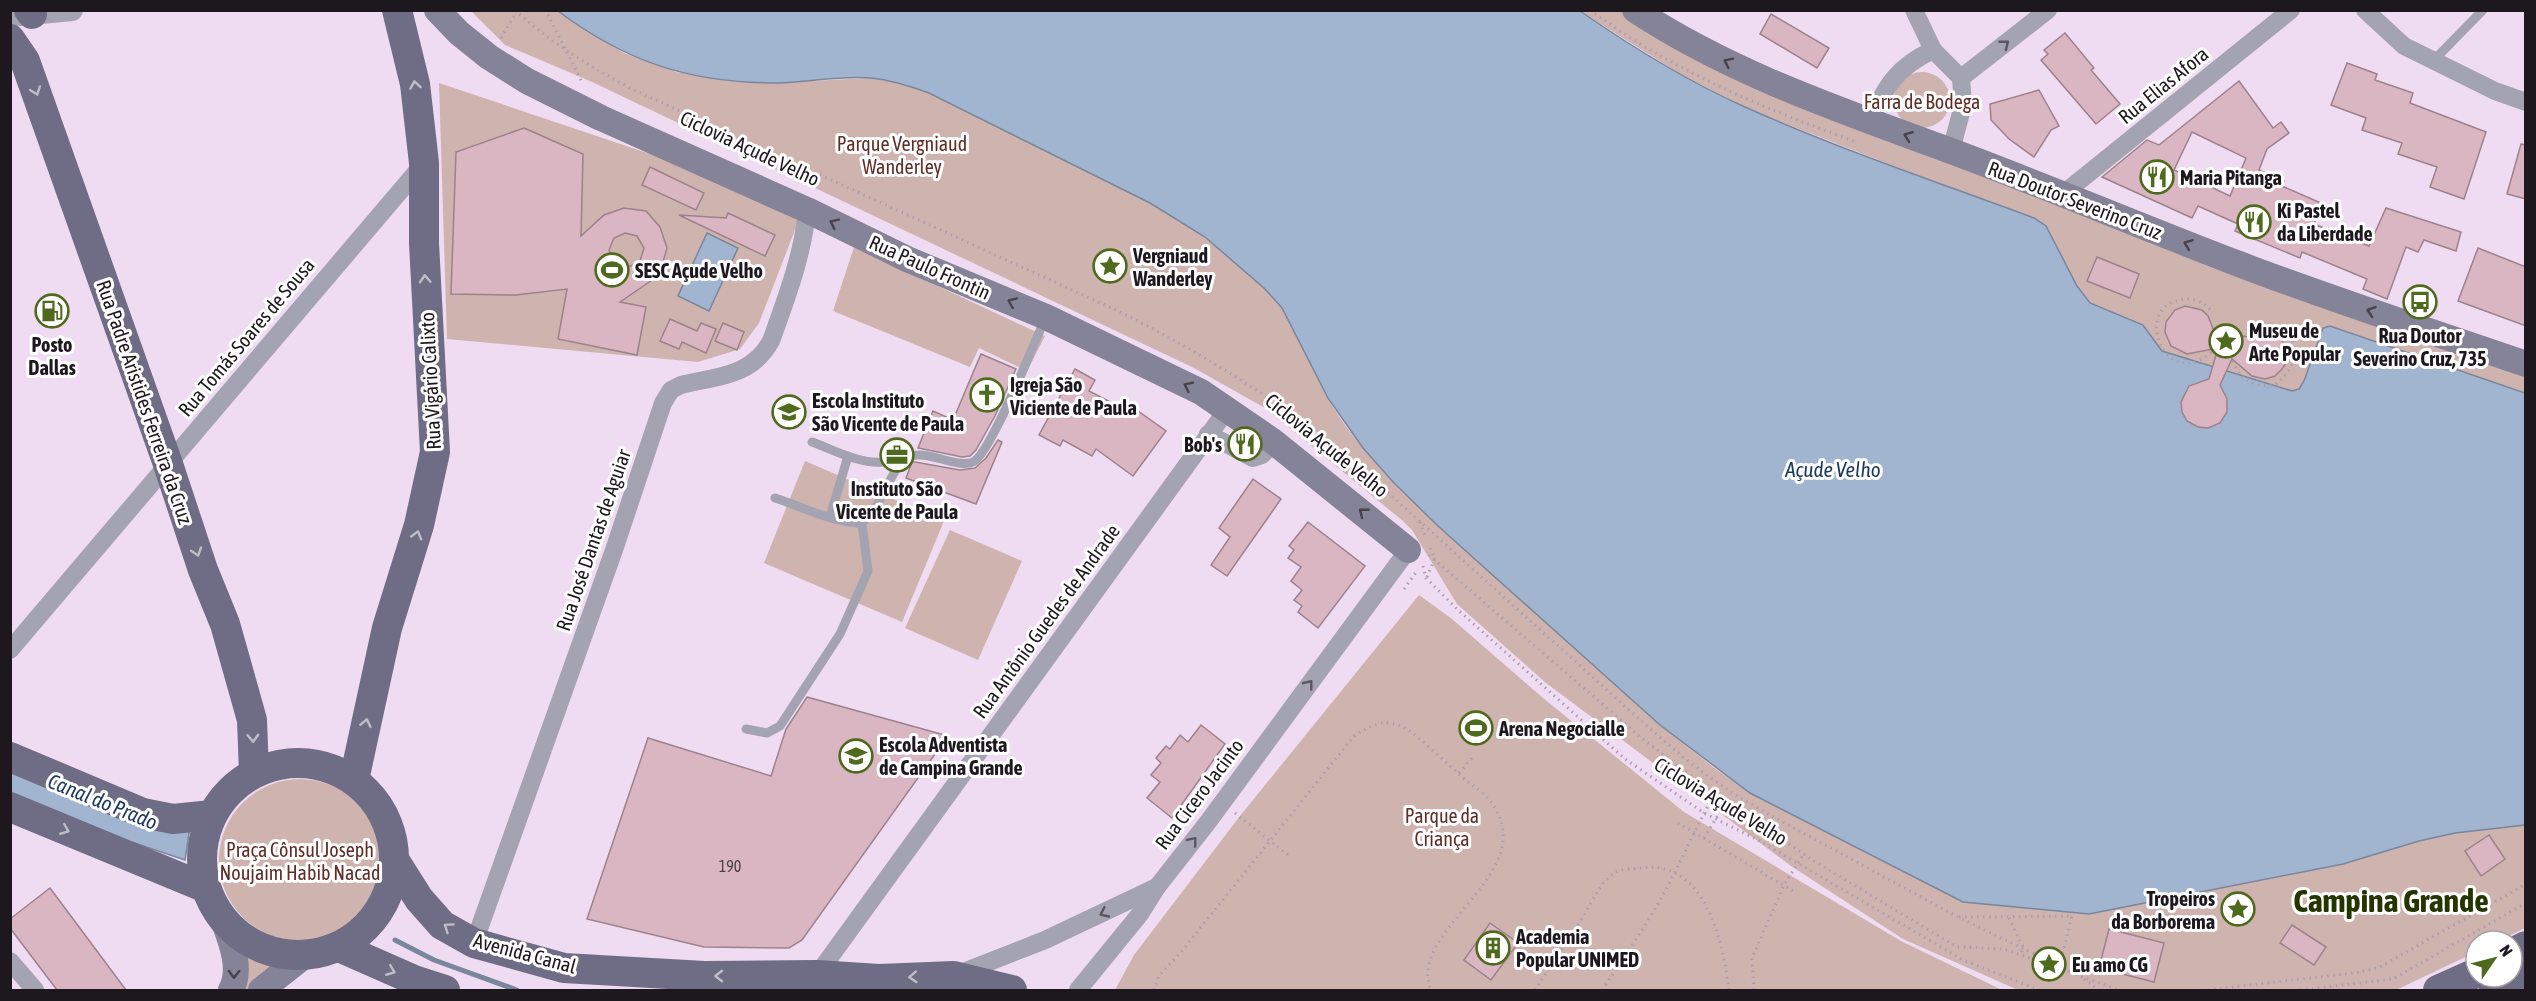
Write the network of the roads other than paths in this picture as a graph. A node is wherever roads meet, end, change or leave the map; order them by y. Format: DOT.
graph roads {
  1 [pos="72,10"];
  2 [pos="397,10"];
  3 [pos="437,10"];
  4 [pos="1635,10"];
  5 [pos="1914,10"];
  6 [pos="2048,10"];
  7 [pos="2291,10"];
  8 [pos="2365,10"];
  9 [pos="2483,10"];
  10 [pos="24,13"];
  11 [pos="10,39"];
  12 [pos="1933,50"];
  13 [pos="2433,61"];
  14 [pos="1961,78"];
  15 [pos="2526,102"];
  16 [pos="1870,122"];
  17 [pos="1951,151"];
  18 [pos="424,163"];
  19 [pos="2063,194"];
  20 [pos="807,210"];
  21 [pos="1046,317"];
  22 [pos="2526,364"];
  23 [pos="1226,411"];
  24 [pos="1208,434"];
  25 [pos="812,442"];
  26 [pos="1274,442"];
  27 [pos="848,456"];
  28 [pos="903,456"];
  29 [pos="168,464"];
  30 [pos="775,498"];
  31 [pos="830,517"];
  32 [pos="862,523"];
  33 [pos="1412,550"];
  34 [pos="10,650"];
  35 [pos="746,729"];
  36 [pos="10,757"];
  37 [pos="254,773"];
  38 [pos="354,780"];
  39 [pos="10,807"];
  40 [pos="212,815"];
  41 [pos="395,861"];
  42 [pos="1157,887"];
  43 [pos="206,888"];
  44 [pos="222,917"];
  45 [pos="474,943"];
  46 [pos="339,947"];
  47 [pos="304,956"];
  48 [pos="10,961"];
  49 [pos="2526,973"];
  50 [pos="817,975"];
  51 [pos="954,976"];
  52 [pos="2464,978"];
  53 [pos="272,987"];
  54 [pos="35,990"];
  55 [pos="231,990"];
  56 [pos="445,990"];
  57 [pos="1012,990"];
  58 [pos="1078,990"];
  59 [pos="2438,990"];
  60 [pos="2494,990"];
  1 -- 10 [label="street"];
  18 -- 2 [label="main road, Rua Vigário Calixto, one-way"];
  3 -- 20 [label="main road, Rua Paulo Frontin"];
  16 -- 4 [label="main road, Rua Doutor Severino Cruz, one-way"];
  5 -- 12 [label="street"];
  14 -- 6 [label="street, one-way"];
  7 -- 19 [label="street, Rua Elias Afora"];
  8 -- 13 [label="street"];
  9 -- 13 [label="lane"];
  11 -- 29 [label="main road, Rua Padre Aristides Ferreira da Cruz, one-way"];
  12 -- 14 [label="street"];
  12 -- 16 [label="street"];
  13 -- 15 [label="street"];
  14 -- 17 [label="street"];
  17 -- 16 [label="main road, Rua Doutor Severino Cruz, one-way"];
  17 -- 19 [label="main road, Rua Doutor Severino Cruz"];
  18 -- 29 [label="street, Rua Tomás Soares de Sousa"];
  38 -- 18 [label="main road, Rua Vigário Calixto, one-way"];
  22 -- 19 [label="main road, Rua Doutor Severino Cruz, one-way"];
  21 -- 20 [label="main road, Rua Paulo Frontin, one-way"];
  20 -- 45 [label="street, Rua José Dantas de Aguiar"];
  23 -- 21 [label="main road, Rua Paulo Frontin, one-way"];
  21 -- 28 [label="lane"];
  23 -- 24 [label="street, Rua Antônio Guedes de Andrade"];
  23 -- 26 [label="main road, Rua Paulo Frontin"];
  24 -- 26 [label="street"];
  24 -- 50 [label="street, Rua Antônio Guedes de Andrade"];
  25 -- 27 [label="lane"];
  33 -- 26 [label="main road, Rua Paulo Frontin, one-way"];
  27 -- 28 [label="lane"];
  27 -- 31 [label="lane"];
  28 -- 32 [label="lane"];
  29 -- 34 [label="street, Rua Tomás Soares de Sousa"];
  29 -- 37 [label="main road, Rua Padre Aristides Ferreira da Cruz, one-way"];
  30 -- 31 [label="lane"];
  31 -- 32 [label="lane"];
  32 -- 35 [label="lane"];
  42 -- 33 [label="street, Rua Cicero Jacinto, one-way"];
  36 -- 40 [label="main road"];
  37 -- 38 [label="main road"];
  37 -- 40 [label="main road"];
  38 -- 41 [label="main road"];
  39 -- 43 [label="main road, one-way"];
  40 -- 43 [label="main road"];
  45 -- 41 [label="main road, Avenida Canal, one-way"];
  41 -- 46 [label="main road"];
  42 -- 51 [label="street, Rua Cicero Jacinto, one-way"];
  42 -- 58 [label="street"];
  43 -- 44 [label="main road"];
  44 -- 47 [label="main road"];
  44 -- 55 [label="main road, one-way"];
  50 -- 45 [label="main road, Avenida Canal, one-way"];
  46 -- 47 [label="main road"];
  46 -- 56 [label="main road, one-way"];
  47 -- 53 [label="main road"];
  48 -- 54 [label="street"];
  49 -- 60 [label="main road"];
  51 -- 50 [label="main road, Avenida Canal, one-way"];
  51 -- 57 [label="main road, Avenida Canal"];
  52 -- 59 [label="main road"];
}
